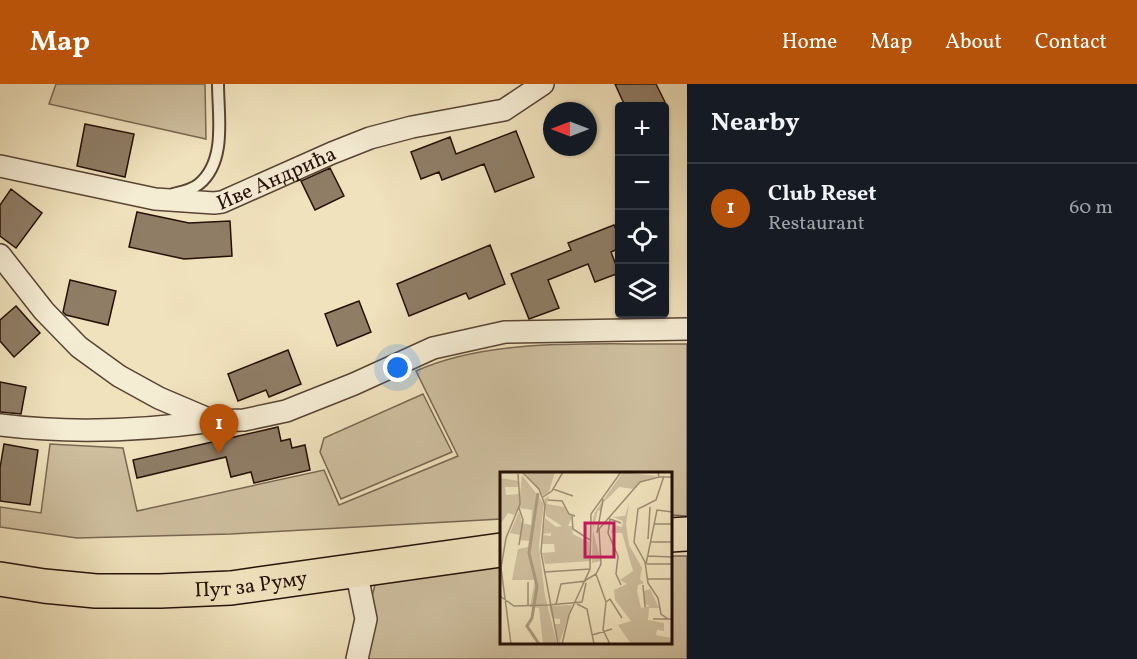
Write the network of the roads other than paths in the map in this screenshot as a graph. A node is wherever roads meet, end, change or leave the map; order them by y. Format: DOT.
graph roads {
  1 [pos="218,84"];
  2 [pos="543,84"];
  3 [pos="0,166"];
  4 [pos="155,199"];
  5 [pos="0,255"];
  6 [pos="687,329"];
  7 [pos="213,421"];
  8 [pos="0,426"];
  9 [pos="687,534"];
  10 [pos="672,535"];
  11 [pos="500,550"];
  12 [pos="356,570"];
  13 [pos="0,579"];
  14 [pos="357,659"];
  1 -- 4 [label="lane"];
  2 -- 4 [label="street, Иве Андрића"];
  3 -- 4 [label="street, Иве Андрића"];
  5 -- 7 [label="street"];
  6 -- 7 [label="street"];
  7 -- 8 [label="street"];
  9 -- 10 [label="main road"];
  11 -- 12 [label="main road, Пут за Руму"];
  12 -- 13 [label="main road, Пут за Руму"];
  12 -- 14 [label="street"];
}
